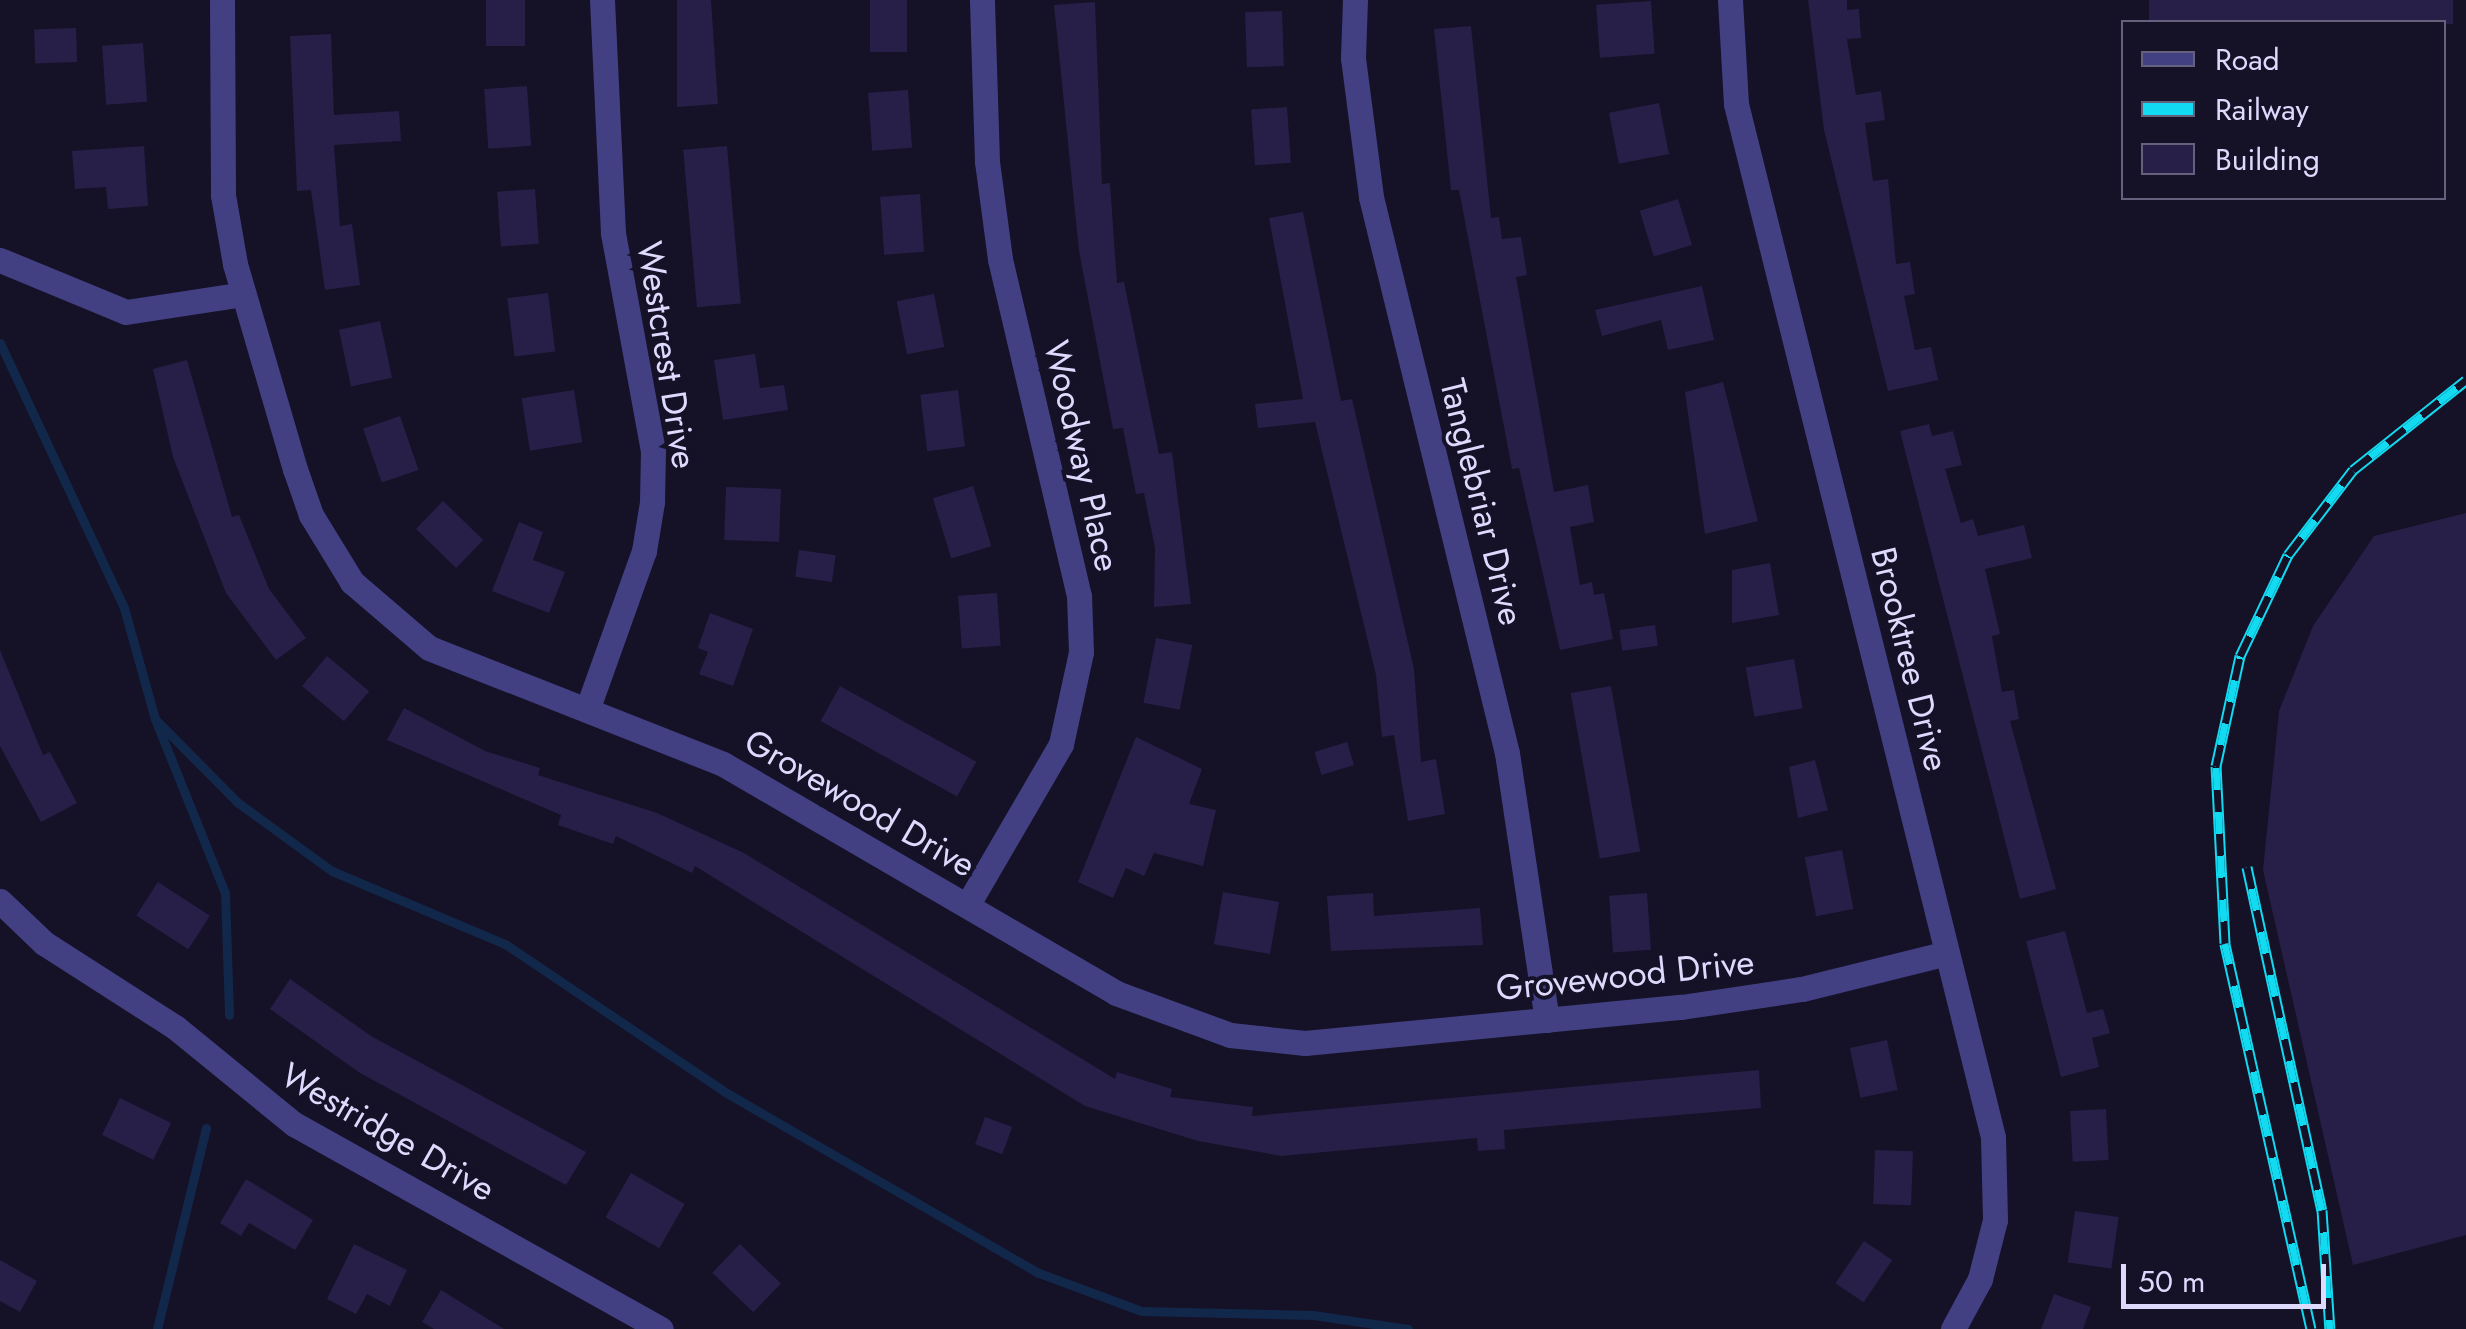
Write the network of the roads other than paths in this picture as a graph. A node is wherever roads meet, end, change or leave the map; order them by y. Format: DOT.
graph roads {
  1 [pos="222,0"];
  2 [pos="602,0"];
  3 [pos="982,0"];
  4 [pos="1354,0"];
  5 [pos="1730,0"];
  6 [pos="0,260"];
  7 [pos="244,294"];
  8 [pos="587,710"];
  9 [pos="0,901"];
  10 [pos="968,904"];
  11 [pos="1947,953"];
  12 [pos="1547,1020"];
  13 [pos="660,1329"];
  14 [pos="1953,1329"];
  1 -- 7 [label="street, Grovewood Drive"];
  2 -- 8 [label="street, Westcrest Drive"];
  3 -- 10 [label="street, Woodway Place"];
  4 -- 12 [label="street, Tanglebriar Drive"];
  5 -- 11 [label="street, Brooktree Drive"];
  6 -- 7 [label="street"];
  7 -- 8 [label="street, Grovewood Drive"];
  8 -- 10 [label="street, Grovewood Drive"];
  9 -- 13 [label="street, Westridge Drive"];
  10 -- 12 [label="street, Grovewood Drive"];
  11 -- 12 [label="street, Grovewood Drive"];
  11 -- 14 [label="street, Brooktree Drive"];
}
